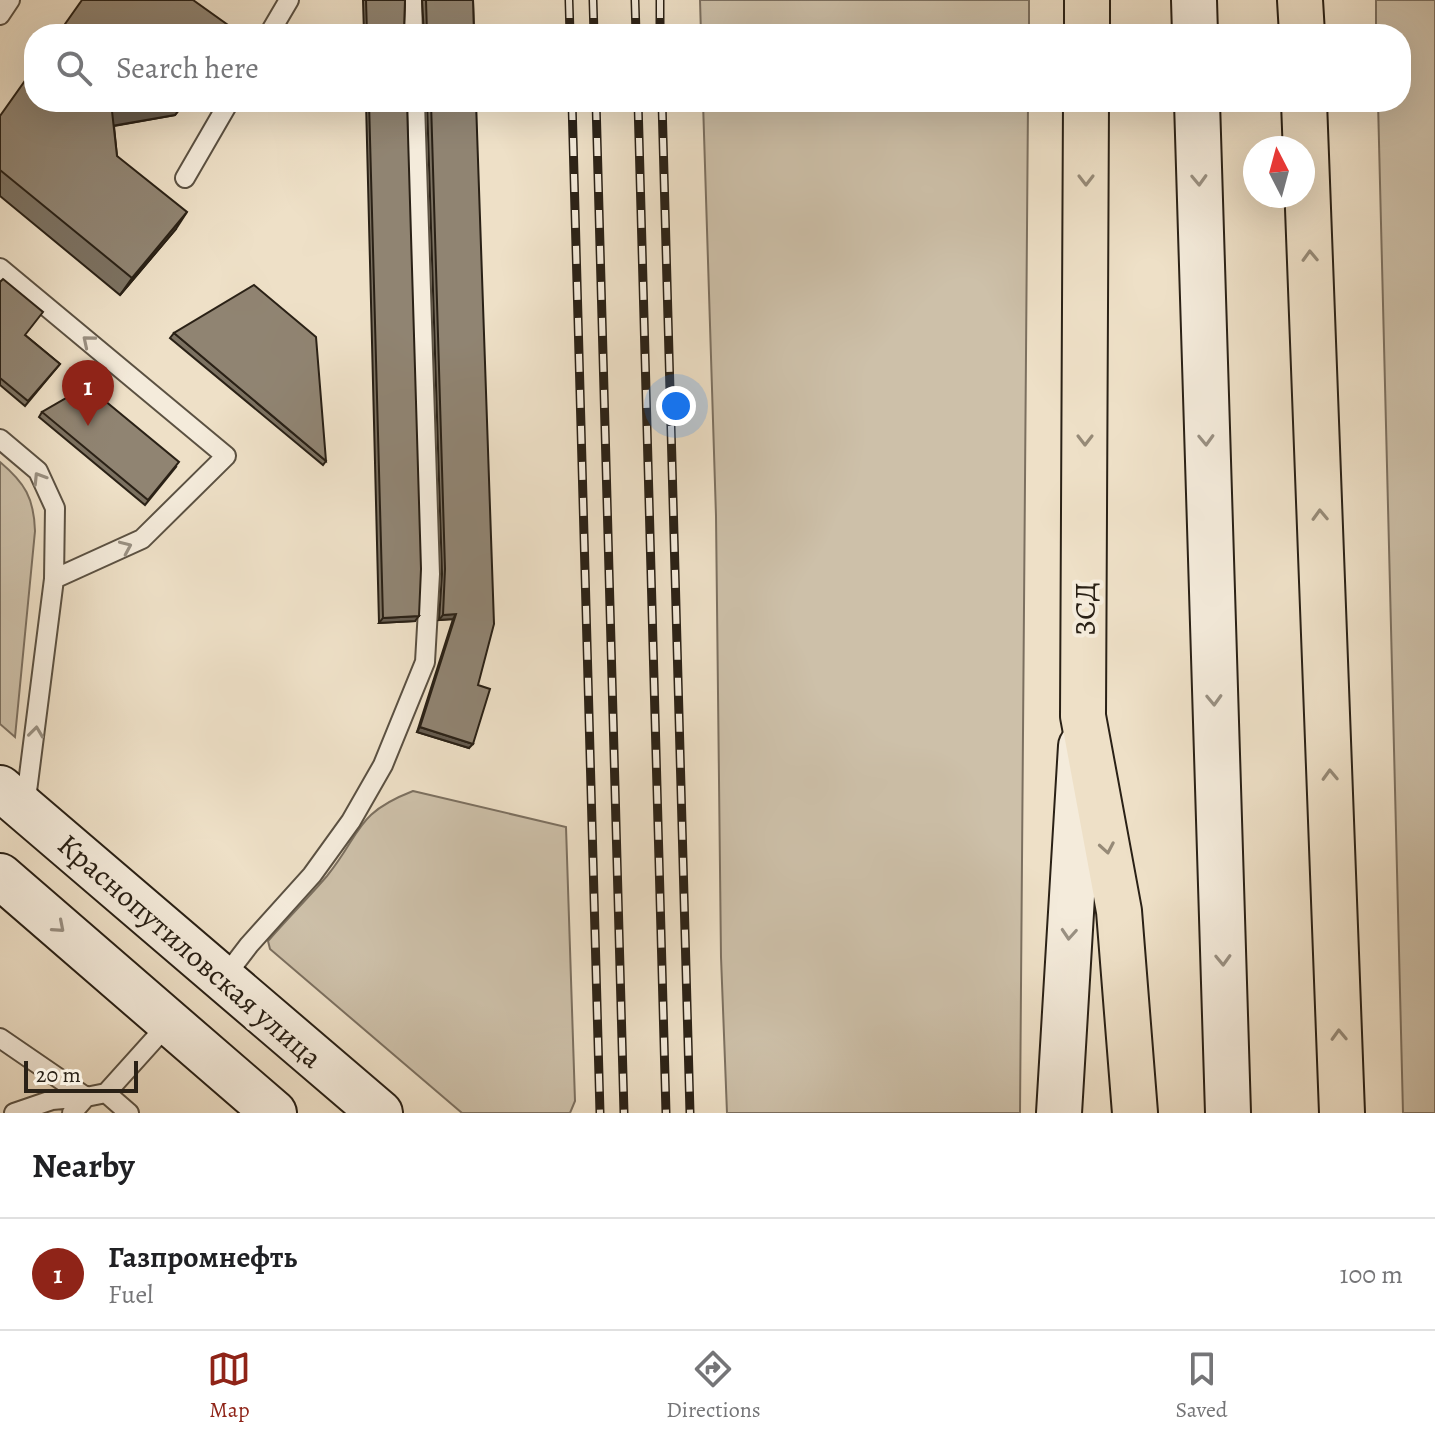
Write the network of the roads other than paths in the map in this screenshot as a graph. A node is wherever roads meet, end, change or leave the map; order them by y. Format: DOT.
graph roads {
  1 [pos="10,0"];
  2 [pos="289,0"];
  3 [pos="412,0"];
  4 [pos="1087,0"];
  5 [pos="1194,0"];
  6 [pos="1300,0"];
  7 [pos="0,15"];
  8 [pos="275,24"];
  9 [pos="413,24"];
  10 [pos="1087,24"];
  11 [pos="1195,24"];
  12 [pos="1301,24"];
  13 [pos="223,112"];
  14 [pos="415,112"];
  15 [pos="1086,112"];
  16 [pos="1197,112"];
  17 [pos="1304,112"];
  18 [pos="185,178"];
  19 [pos="0,268"];
  20 [pos="0,439"];
  21 [pos="54,579"];
  22 [pos="1083,716"];
  23 [pos="12,798"];
  24 [pos="0,876"];
  25 [pos="223,979"];
  26 [pos="169,1023"];
  27 [pos="0,1038"];
  28 [pos="106,1093"];
  29 [pos="86,1097"];
  30 [pos="1227,1101"];
  31 [pos="14,1113"];
  32 [pos="72,1113"];
  33 [pos="129,1113"];
  34 [pos="274,1113"];
  35 [pos="380,1113"];
  36 [pos="1059,1113"];
  37 [pos="1135,1113"];
  38 [pos="1342,1113"];
  1 -- 7 [label="lane"];
  2 -- 8 [label="lane"];
  3 -- 9 [label="lane"];
  4 -- 10 [label="highway"];
  5 -- 11 [label="main road"];
  6 -- 12 [label="highway"];
  13 -- 18 [label="lane"];
  14 -- 25 [label="lane"];
  15 -- 22 [label="highway, ЗСД, one-way"];
  16 -- 30 [label="main road, one-way"];
  38 -- 17 [label="highway, one-way"];
  21 -- 19 [label="lane, one-way"];
  21 -- 20 [label="lane, one-way"];
  23 -- 21 [label="lane, one-way"];
  22 -- 36 [label="main road, one-way"];
  22 -- 37 [label="highway, ЗСД, one-way"];
  23 -- 25 [label="main road, Краснопутиловская улица"];
  24 -- 26 [label="main road, one-way"];
  25 -- 35 [label="main road, Краснопутиловская улица"];
  26 -- 28 [label="lane"];
  26 -- 34 [label="main road"];
  27 -- 29 [label="lane"];
  28 -- 29 [label="lane"];
  28 -- 33 [label="lane"];
  29 -- 31 [label="lane"];
  29 -- 32 [label="lane"];
}
